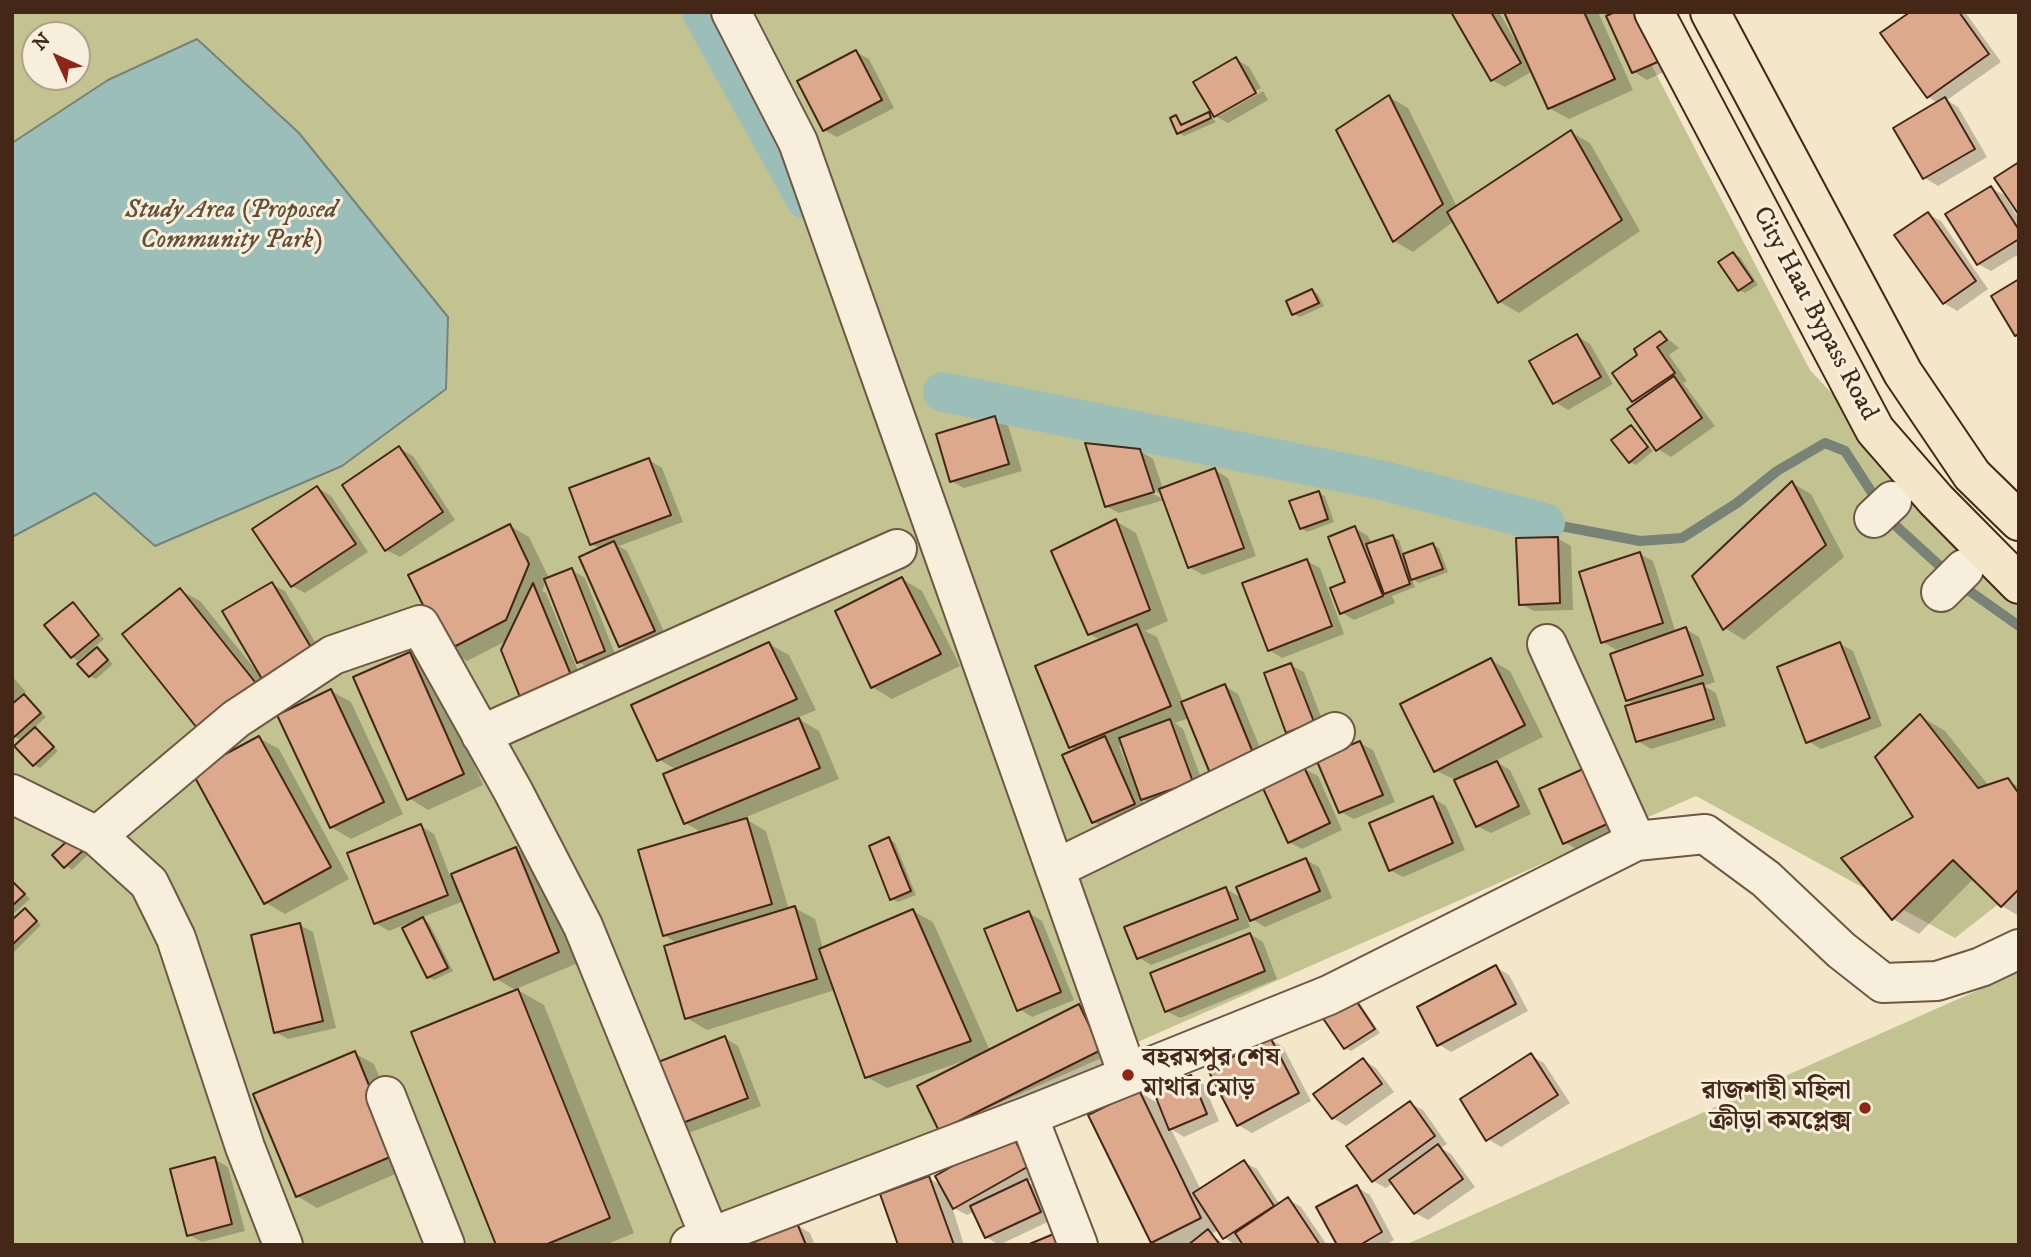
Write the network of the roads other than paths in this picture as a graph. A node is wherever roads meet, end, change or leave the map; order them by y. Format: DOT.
graph roads {
  1 [pos="731,12"];
  2 [pos="1654,12"];
  3 [pos="1710,12"];
  4 [pos="2019,520"];
  5 [pos="897,549"];
  6 [pos="2019,584"];
  7 [pos="1547,644"];
  8 [pos="1335,732"];
  9 [pos="481,735"];
  10 [pos="12,794"];
  11 [pos="97,836"];
  12 [pos="1636,841"];
  13 [pos="1055,869"];
  14 [pos="2019,949"];
  15 [pos="1128,1075"];
  16 [pos="386,1096"];
  17 [pos="1028,1116"];
  18 [pos="700,1241"];
  19 [pos="283,1245"];
  20 [pos="445,1245"];
  21 [pos="1078,1245"];
  1 -- 13 [label="street"];
  2 -- 6 [label="main road, City Haat Bypass Road"];
  3 -- 4 [label="main road, City Haat Bypass Road"];
  5 -- 9 [label="street"];
  7 -- 12 [label="street"];
  8 -- 13 [label="street"];
  9 -- 11 [label="street"];
  9 -- 18 [label="street"];
  10 -- 11 [label="street"];
  11 -- 19 [label="street"];
  12 -- 14 [label="street"];
  12 -- 15 [label="street"];
  13 -- 15 [label="street"];
  15 -- 17 [label="street"];
  16 -- 20 [label="street"];
  17 -- 18 [label="street"];
  17 -- 21 [label="street"];
}
